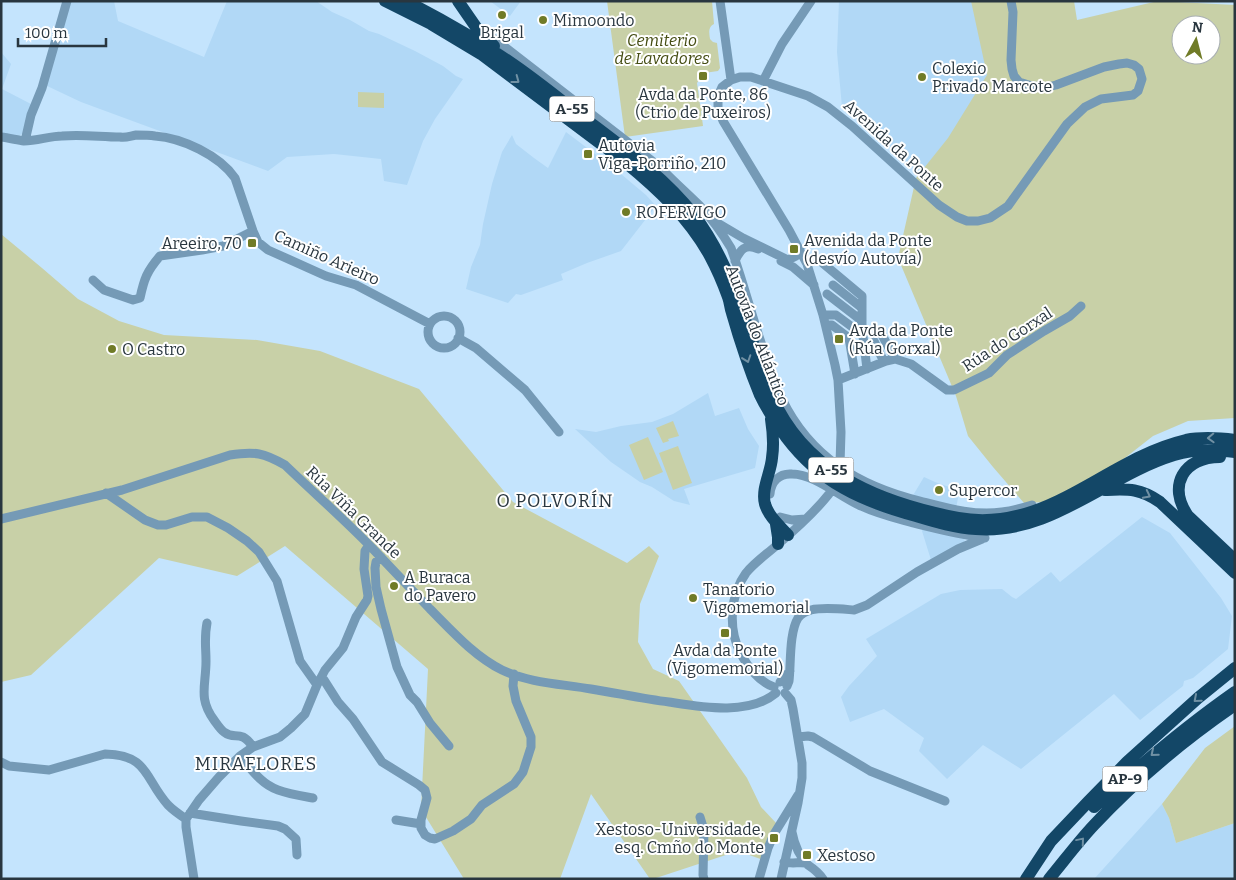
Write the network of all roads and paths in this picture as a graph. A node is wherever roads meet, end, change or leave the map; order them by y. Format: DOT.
graph roads {
  1 [pos="67,1"];
  2 [pos="385,1"];
  3 [pos="406,1"];
  4 [pos="459,1"];
  5 [pos="720,1"];
  6 [pos="811,1"];
  7 [pos="1011,1"];
  8 [pos="514,65"];
  9 [pos="731,80"];
  10 [pos="763,81"];
  11 [pos="1,137"];
  12 [pos="25,141"];
  13 [pos="630,153"];
  14 [pos="673,181"];
  15 [pos="711,219"];
  16 [pos="253,231"];
  17 [pos="743,238"];
  18 [pos="800,249"];
  19 [pos="741,250"];
  20 [pos="819,260"];
  21 [pos="735,261"];
  22 [pos="791,264"];
  23 [pos="807,264"];
  24 [pos="93,280"];
  25 [pos="833,285"];
  26 [pos="814,286"];
  27 [pos="828,294"];
  28 [pos="1082,306"];
  29 [pos="862,308"];
  30 [pos="823,315"];
  31 [pos="862,321"];
  32 [pos="430,324"];
  33 [pos="826,326"];
  34 [pos="863,335"];
  35 [pos="882,335"];
  36 [pos="458,338"];
  37 [pos="874,341"];
  38 [pos="895,360"];
  39 [pos="884,362"];
  40 [pos="867,369"];
  41 [pos="856,374"];
  42 [pos="838,380"];
  43 [pos="770,416"];
  44 [pos="772,430"];
  45 [pos="559,432"];
  46 [pos="1187,440"];
  47 [pos="1235,440"];
  48 [pos="1235,452"];
  49 [pos="1235,456"];
  50 [pos="840,464"];
  51 [pos="813,478"];
  52 [pos="1100,490"];
  53 [pos="106,494"];
  54 [pos="829,494"];
  55 [pos="1032,505"];
  56 [pos="1058,512"];
  57 [pos="1,519"];
  58 [pos="806,519"];
  59 [pos="778,521"];
  60 [pos="790,533"];
  61 [pos="985,538"];
  62 [pos="969,540"];
  63 [pos="778,544"];
  64 [pos="369,545"];
  65 [pos="380,557"];
  66 [pos="1235,560"];
  67 [pos="1235,573"];
  68 [pos="207,623"];
  69 [pos="1235,668"];
  70 [pos="514,674"];
  71 [pos="319,682"];
  72 [pos="780,688"];
  73 [pos="1235,692"];
  74 [pos="1235,706"];
  75 [pos="798,737"];
  76 [pos="449,746"];
  77 [pos="253,747"];
  78 [pos="240,756"];
  79 [pos="1,762"];
  80 [pos="800,790"];
  81 [pos="313,798"];
  82 [pos="945,801"];
  83 [pos="188,816"];
  84 [pos="700,817"];
  85 [pos="396,820"];
  86 [pos="421,824"];
  87 [pos="794,848"];
  88 [pos="297,856"];
  89 [pos="784,862"];
  90 [pos="796,862"];
  91 [pos="806,863"];
  92 [pos="194,879"];
  93 [pos="704,879"];
  94 [pos="759,879"];
  95 [pos="781,879"];
  96 [pos="824,879"];
  97 [pos="1026,879"];
  98 [pos="1049,879"];
  1 -- 12 [label="street"];
  2 -- 43 [label="highway, Autovía do Atlántico / A-55, one-way"];
  3 -- 8 [label="highway, Autovía do Atlántico / A-55"];
  4 -- 8 [label="highway"];
  4 -- 14 [label="street"];
  5 -- 9 [label="street"];
  6 -- 10 [label="street"];
  7 -- 10 [label="street, Avenida da Ponte"];
  8 -- 13 [label="highway, Autovía do Atlántico / A-55"];
  9 -- 10 [label="street, Avenida da Ponte"];
  9 -- 18 [label="street"];
  11 -- 12 [label="street, Camiño Arieiro"];
  12 -- 16 [label="street, Camiño Arieiro"];
  13 -- 14 [label="highway"];
  13 -- 46 [label="highway, Autovía do Atlántico / A-55"];
  14 -- 15 [label="street"];
  15 -- 17 [label="street"];
  15 -- 21 [label="street"];
  16 -- 24 [label="street"];
  16 -- 32 [label="street, Camiño Arieiro"];
  17 -- 19 [label="street"];
  17 -- 22 [label="street"];
  18 -- 22 [label="street"];
  18 -- 23 [label="street"];
  19 -- 21 [label="street"];
  19 -- 22 [label="street"];
  20 -- 29 [label="street"];
  21 -- 55 [label="street"];
  22 -- 23 [label="street"];
  22 -- 26 [label="street"];
  23 -- 26 [label="street"];
  25 -- 29 [label="street"];
  26 -- 30 [label="street"];
  27 -- 31 [label="street"];
  28 -- 38 [label="street, Rúa do Gorxal"];
  29 -- 31 [label="street"];
  30 -- 33 [label="street"];
  30 -- 34 [label="street"];
  31 -- 34 [label="street"];
  32 -- 36 [label="street"];
  32 -- 36 [label="street"];
  33 -- 41 [label="street"];
  33 -- 42 [label="street"];
  34 -- 40 [label="street"];
  35 -- 38 [label="street"];
  36 -- 45 [label="street"];
  37 -- 39 [label="street"];
  38 -- 39 [label="street"];
  39 -- 40 [label="street"];
  40 -- 41 [label="street"];
  41 -- 42 [label="street"];
  42 -- 50 [label="street"];
  43 -- 44 [label="highway"];
  43 -- 56 [label="highway, Autovía do Atlántico / A-55"];
  44 -- 51 [label="highway"];
  44 -- 59 [label="highway"];
  47 -- 46 [label="highway, Autovía do Atlántico / A-55, one-way"];
  46 -- 55 [label="highway"];
  48 -- 52 [label="highway, Autovía do Atlántico / A-55"];
  49 -- 66 [label="highway"];
  51 -- 59 [label="street"];
  51 -- 62 [label="street"];
  52 -- 56 [label="highway, Autovía do Atlántico / A-55"];
  52 -- 67 [label="highway, one-way"];
  53 -- 57 [label="street, Rúa Viña Grande"];
  53 -- 64 [label="street, Rúa Viña Grande"];
  53 -- 71 [label="street"];
  54 -- 58 [label="street"];
  56 -- 61 [label="highway"];
  58 -- 59 [label="street"];
  58 -- 60 [label="street"];
  59 -- 60 [label="highway"];
  59 -- 63 [label="highway"];
  60 -- 63 [label="street"];
  61 -- 62 [label="street"];
  62 -- 72 [label="street"];
  63 -- 72 [label="street"];
  64 -- 65 [label="street, Rúa Viña Grande"];
  64 -- 71 [label="street"];
  65 -- 70 [label="street, Rúa Viña Grande"];
  65 -- 76 [label="street"];
  68 -- 77 [label="street"];
  69 -- 97 [label="highway, one-way"];
  70 -- 72 [label="street, Rúa Viña Grande"];
  70 -- 86 [label="street"];
  71 -- 77 [label="street"];
  71 -- 86 [label="street"];
  72 -- 75 [label="street"];
  73 -- 97 [label="highway, AP-9, one-way"];
  98 -- 74 [label="highway, AP-9, one-way"];
  75 -- 80 [label="street"];
  75 -- 82 [label="street"];
  77 -- 78 [label="street"];
  78 -- 81 [label="street"];
  78 -- 83 [label="street"];
  79 -- 83 [label="street"];
  80 -- 87 [label="street"];
  80 -- 94 [label="street"];
  83 -- 88 [label="street"];
  83 -- 92 [label="street"];
  84 -- 93 [label="street"];
  85 -- 86 [label="street"];
  87 -- 89 [label="street"];
  87 -- 90 [label="street"];
  87 -- 91 [label="street"];
  89 -- 90 [label="street"];
  89 -- 95 [label="street"];
  90 -- 91 [label="street"];
  91 -- 96 [label="street"];
}
